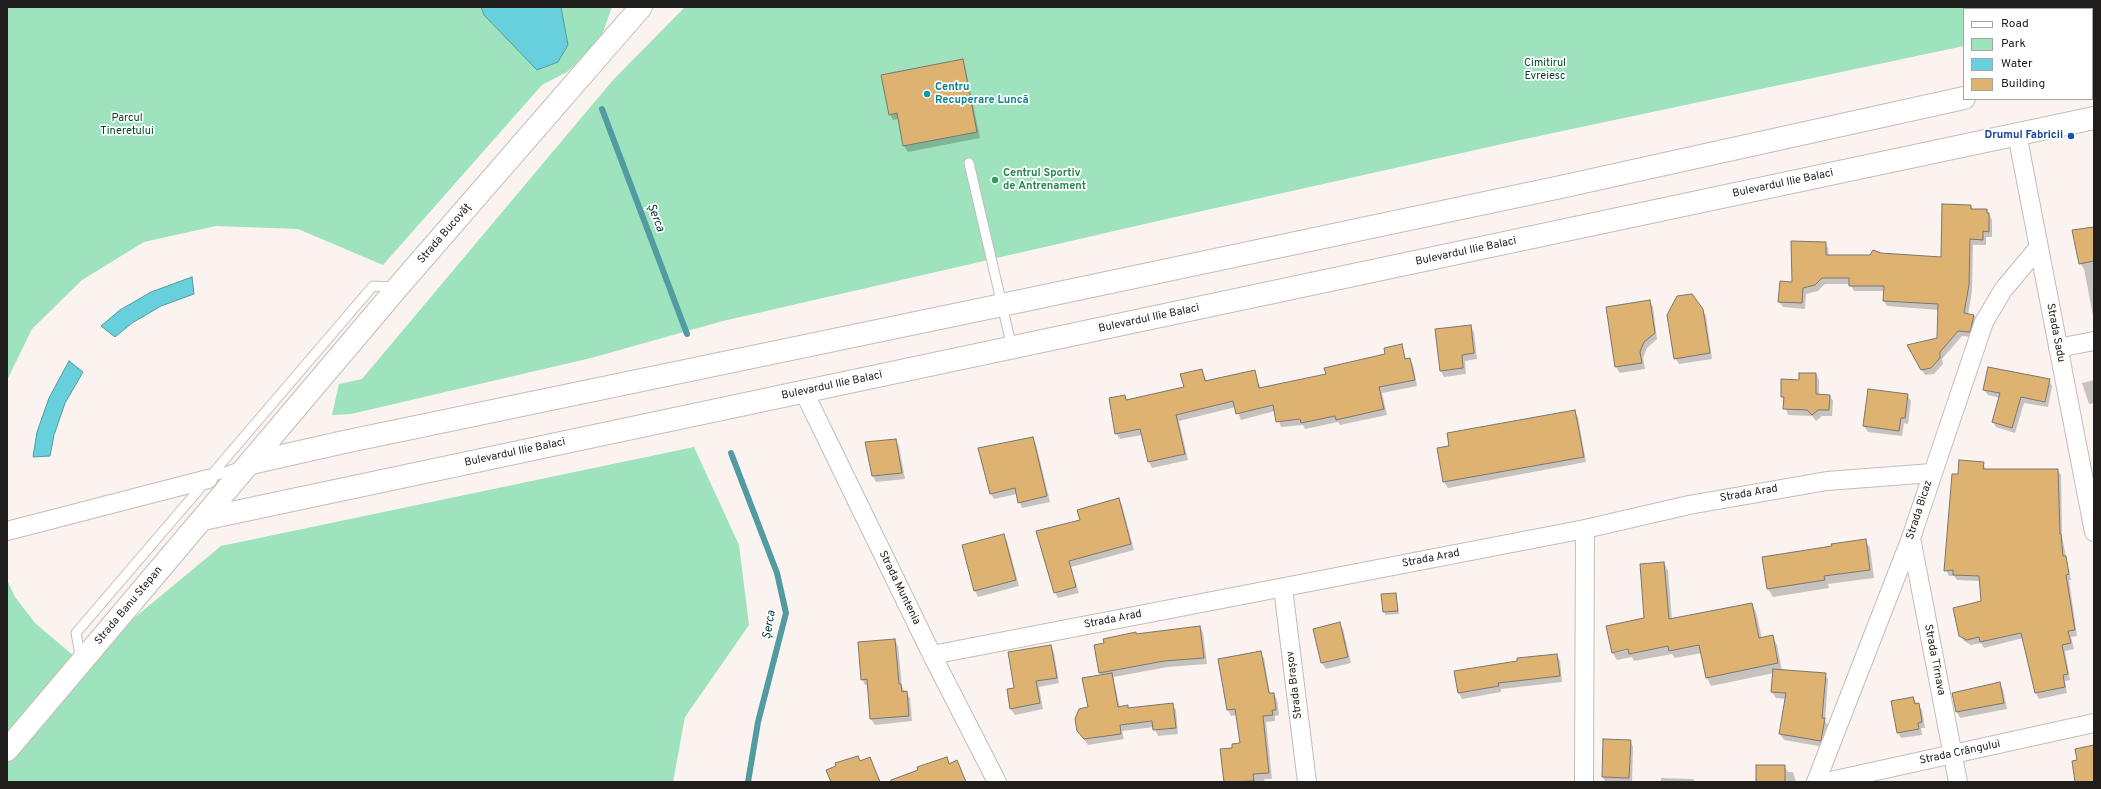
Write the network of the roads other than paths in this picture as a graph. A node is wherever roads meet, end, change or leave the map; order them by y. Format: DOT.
graph roads {
  1 [pos="641,7"];
  2 [pos="1963,98"];
  3 [pos="2094,118"];
  4 [pos="2017,134"];
  5 [pos="969,163"];
  6 [pos="2038,248"];
  7 [pos="398,287"];
  8 [pos="1002,305"];
  9 [pos="2094,341"];
  10 [pos="1012,348"];
  11 [pos="2058,348"];
  12 [pos="804,392"];
  13 [pos="251,463"];
  14 [pos="1932,472"];
  15 [pos="208,479"];
  16 [pos="203,519"];
  17 [pos="1585,529"];
  18 [pos="7,531"];
  19 [pos="2094,532"];
  20 [pos="1911,538"];
  21 [pos="1283,588"];
  22 [pos="932,654"];
  23 [pos="81,662"];
  24 [pos="2094,723"];
  25 [pos="7,750"];
  26 [pos="1953,755"];
  27 [pos="997,782"];
  28 [pos="1307,782"];
  29 [pos="1584,782"];
  30 [pos="1816,782"];
  31 [pos="1826,782"];
  32 [pos="1958,782"];
  1 -- 7 [label="main road, Strada Bucovăț"];
  2 -- 8 [label="main road"];
  3 -- 4 [label="main road, Bulevardul Ilie Balaci"];
  4 -- 6 [label="street, Strada Sadu"];
  4 -- 10 [label="main road, Bulevardul Ilie Balaci"];
  5 -- 8 [label="lane"];
  6 -- 11 [label="street, Strada Sadu"];
  6 -- 14 [label="street, Strada Bicaz"];
  7 -- 13 [label="main road, Strada Bucovăț"];
  7 -- 15 [label="lane"];
  8 -- 10 [label="lane"];
  8 -- 13 [label="main road"];
  9 -- 11 [label="street"];
  10 -- 12 [label="main road, Bulevardul Ilie Balaci"];
  11 -- 19 [label="street, Strada Sadu"];
  12 -- 16 [label="main road, Bulevardul Ilie Balaci"];
  12 -- 22 [label="street, Strada Muntenia"];
  13 -- 15 [label="lane"];
  13 -- 16 [label="main road, Strada Banu Stepan"];
  14 -- 17 [label="street, Strada Arad"];
  14 -- 20 [label="street, Strada Bicaz"];
  15 -- 18 [label="street"];
  15 -- 23 [label="lane"];
  16 -- 23 [label="main road, Strada Banu Stepan"];
  17 -- 21 [label="street, Strada Arad"];
  17 -- 29 [label="street"];
  20 -- 26 [label="street, Strada Tîrnava"];
  20 -- 30 [label="street, Strada Bicaz"];
  21 -- 22 [label="street, Strada Arad"];
  21 -- 28 [label="street, Strada Brașov"];
  22 -- 27 [label="street, Strada Muntenia"];
  23 -- 25 [label="main road, Strada Banu Stepan"];
  24 -- 26 [label="street, Strada Crângului"];
  26 -- 31 [label="street, Strada Crângului"];
  26 -- 32 [label="street, Strada Tîrnava"];
}
